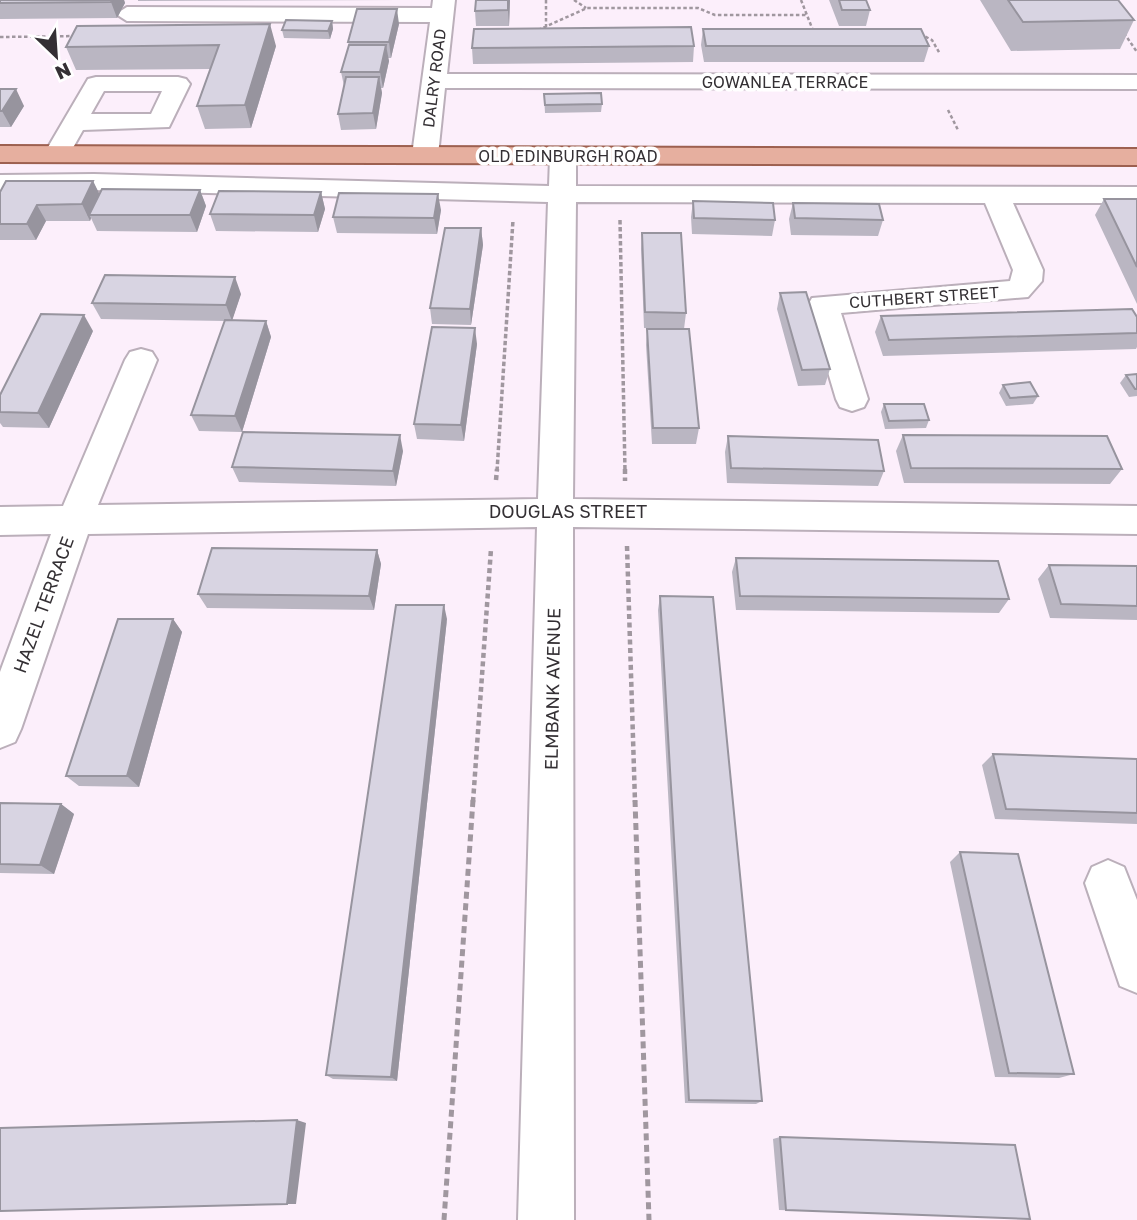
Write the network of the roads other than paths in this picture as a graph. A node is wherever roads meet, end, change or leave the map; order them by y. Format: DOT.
graph roads {
  1 [pos="443,8"];
  2 [pos="127,14"];
  3 [pos="434,81"];
  4 [pos="1137,82"];
  5 [pos="74,122"];
  6 [pos="0,154"];
  7 [pos="57,155"];
  8 [pos="425,155"];
  9 [pos="1137,158"];
  10 [pos="563,176"];
  11 [pos="0,183"];
  12 [pos="1137,195"];
  13 [pos="996,196"];
  14 [pos="141,360"];
  15 [pos="852,399"];
  16 [pos="555,512"];
  17 [pos="1137,520"];
  18 [pos="0,521"];
  19 [pos="74,521"];
  20 [pos="0,729"];
  21 [pos="1108,883"];
  22 [pos="1137,969"];
  23 [pos="547,1220"];
  1 -- 2 [label="street"];
  1 -- 3 [label="street, DALRY ROAD"];
  3 -- 4 [label="street, GOWANLEA TERRACE"];
  3 -- 8 [label="street, DALRY ROAD"];
  5 -- 7 [label="street"];
  6 -- 7 [label="main road, OLD EDINBURGH ROAD"];
  7 -- 8 [label="main road, OLD EDINBURGH ROAD"];
  8 -- 10 [label="main road, OLD EDINBURGH ROAD"];
  9 -- 10 [label="main road, OLD EDINBURGH ROAD"];
  10 -- 11 [label="street, OLD EDINBURGH ROAD"];
  10 -- 13 [label="street, OLD EDINBURGH ROAD"];
  10 -- 16 [label="street, ELMBANK AVENUE"];
  12 -- 13 [label="street, OLD EDINBURGH ROAD"];
  13 -- 15 [label="street, CUTHBERT STREET"];
  14 -- 19 [label="street, HAZEL TERRACE"];
  16 -- 17 [label="street, DOUGLAS STREET"];
  16 -- 19 [label="street, DOUGLAS STREET"];
  16 -- 23 [label="street, ELMBANK AVENUE"];
  18 -- 19 [label="street, DOUGLAS STREET"];
  19 -- 20 [label="street, HAZEL TERRACE"];
  21 -- 22 [label="street"];
}
